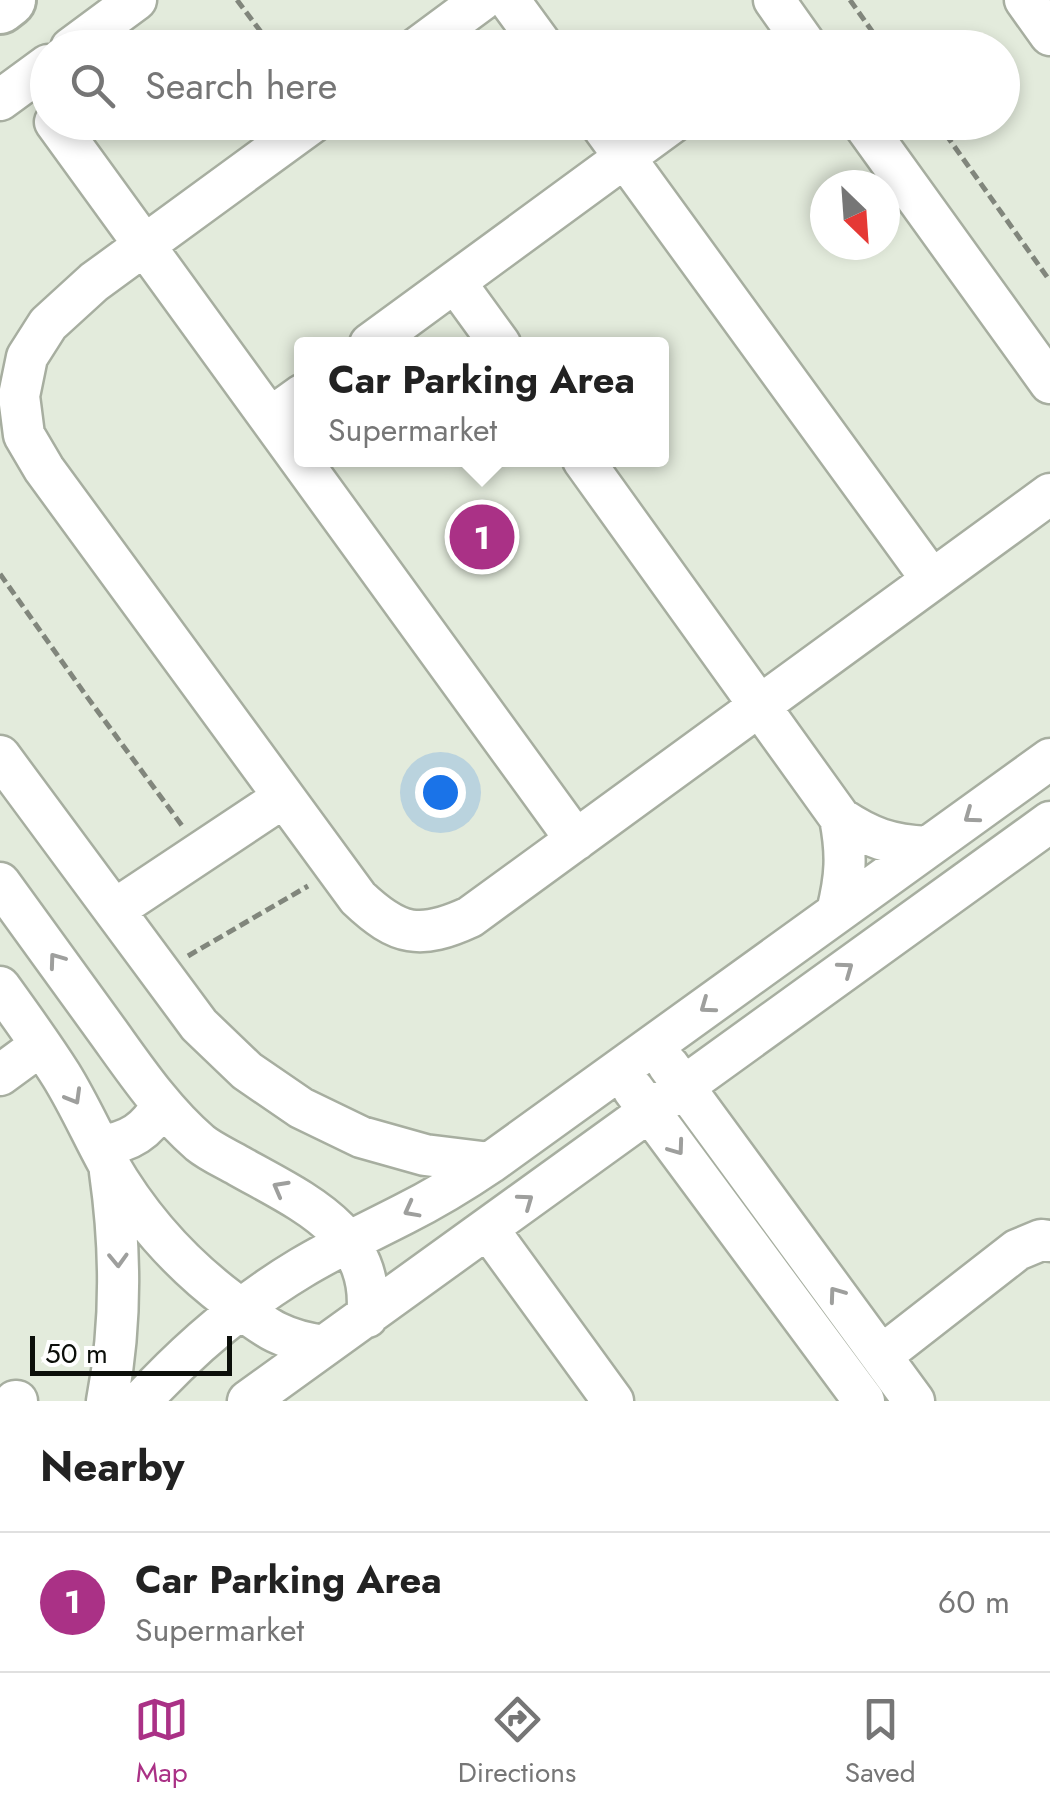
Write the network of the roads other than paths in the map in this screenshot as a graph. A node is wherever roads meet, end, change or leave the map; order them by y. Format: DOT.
graph roads {
  1 [pos="9,0"];
  2 [pos="136,0"];
  3 [pos="482,0"];
  4 [pos="509,0"];
  5 [pos="1025,0"];
  6 [pos="0,7"];
  7 [pos="95,30"];
  8 [pos="441,30"];
  9 [pos="531,30"];
  10 [pos="1050,35"];
  11 [pos="67,140"];
  12 [pos="288,140"];
  13 [pos="612,140"];
  14 [pos="649,140"];
  15 [pos="875,140"];
  16 [pos="625,158"];
  17 [pos="144,245"];
  18 [pos="455,282"];
  19 [pos="380,337"];
  20 [pos="495,337"];
  21 [pos="1050,383"];
  22 [pos="294,400"];
  23 [pos="270,418"];
  24 [pos="294,451"];
  25 [pos="306,467"];
  26 [pos="587,467"];
  27 [pos="1050,494"];
  28 [pos="932,580"];
  29 [pos="760,706"];
  30 [pos="0,756"];
  31 [pos="1050,758"];
  32 [pos="284,797"];
  33 [pos="840,818"];
  34 [pos="1050,822"];
  35 [pos="576,840"];
  36 [pos="927,848"];
  37 [pos="0,884"];
  38 [pos="114,910"];
  39 [pos="837,912"];
  40 [pos="0,987"];
  41 [pos="41,1045"];
  42 [pos="653,1045"];
  43 [pos="619,1070"];
  44 [pos="0,1075"];
  45 [pos="684,1087"];
  46 [pos="162,1105"];
  47 [pos="650,1112"];
  48 [pos="104,1154"];
  49 [pos="490,1163"];
  50 [pos="488,1229"];
  51 [pos="1050,1240"];
  52 [pos="348,1241"];
  53 [pos="240,1308"];
  54 [pos="367,1317"];
  55 [pos="324,1346"];
  56 [pos="881,1356"];
  57 [pos="611,1400"];
  58 [pos="107,1401"];
  59 [pos="141,1401"];
  60 [pos="248,1401"];
  61 [pos="864,1401"];
  62 [pos="914,1401"];
  1 -- 6 [label="main road"];
  2 -- 7 [label="street"];
  3 -- 8 [label="street"];
  4 -- 9 [label="street"];
  5 -- 10 [label="street"];
  11 -- 17 [label="street"];
  12 -- 17 [label="street"];
  13 -- 16 [label="street"];
  14 -- 16 [label="street"];
  15 -- 21 [label="street"];
  16 -- 18 [label="street"];
  16 -- 28 [label="street"];
  17 -- 23 [label="street"];
  17 -- 32 [label="street"];
  18 -- 19 [label="street"];
  18 -- 20 [label="street"];
  22 -- 23 [label="street"];
  23 -- 24 [label="street"];
  25 -- 35 [label="street"];
  26 -- 29 [label="street"];
  27 -- 28 [label="street"];
  28 -- 29 [label="street"];
  29 -- 33 [label="street"];
  29 -- 35 [label="street"];
  30 -- 38 [label="street"];
  31 -- 36 [label="street, one-way"];
  32 -- 35 [label="street"];
  32 -- 38 [label="street"];
  33 -- 36 [label="street"];
  33 -- 39 [label="street"];
  45 -- 34 [label="street, one-way"];
  36 -- 39 [label="street"];
  46 -- 37 [label="street, one-way"];
  38 -- 49 [label="street"];
  39 -- 42 [label="street, one-way"];
  40 -- 41 [label="street"];
  41 -- 44 [label="street"];
  41 -- 48 [label="street, one-way"];
  42 -- 43 [label="street"];
  42 -- 45 [label="street"];
  43 -- 47 [label="street"];
  43 -- 49 [label="street"];
  45 -- 47 [label="street"];
  56 -- 45 [label="street, one-way"];
  46 -- 48 [label="street"];
  52 -- 46 [label="street, one-way"];
  50 -- 47 [label="street, one-way"];
  47 -- 61 [label="street, one-way"];
  48 -- 53 [label="street"];
  48 -- 58 [label="street, one-way"];
  49 -- 52 [label="street, one-way"];
  50 -- 54 [label="street"];
  50 -- 57 [label="street"];
  51 -- 56 [label="street"];
  52 -- 53 [label="street"];
  52 -- 54 [label="street"];
  53 -- 55 [label="street"];
  53 -- 59 [label="street"];
  54 -- 55 [label="street"];
  55 -- 60 [label="street"];
  56 -- 62 [label="street"];
}
